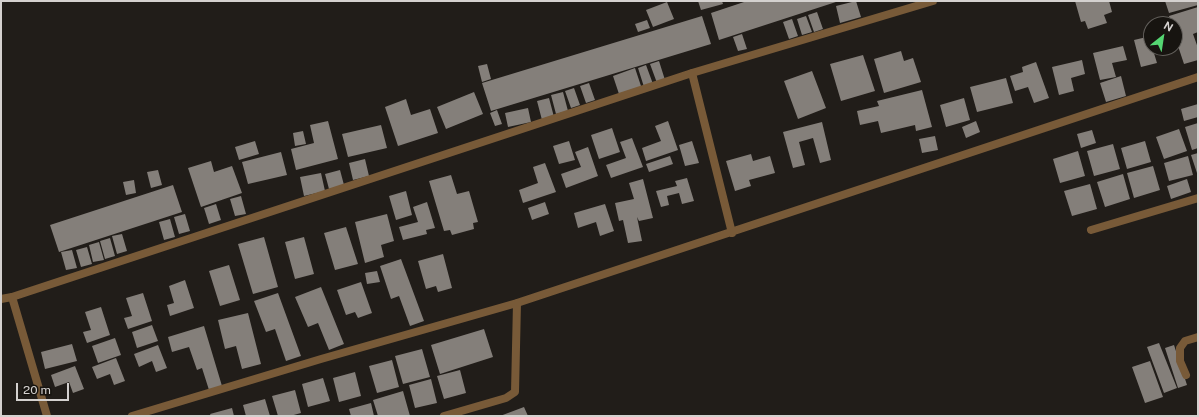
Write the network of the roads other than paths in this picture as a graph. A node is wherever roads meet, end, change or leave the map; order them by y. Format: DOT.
graph roads {
  1 [pos="933,1"];
  2 [pos="692,73"];
  3 [pos="1198,77"];
  4 [pos="1198,198"];
  5 [pos="1091,230"];
  6 [pos="732,233"];
  7 [pos="12,298"];
  8 [pos="1,299"];
  9 [pos="517,303"];
  10 [pos="1198,337"];
  11 [pos="1186,375"];
  12 [pos="47,416"];
  13 [pos="132,416"];
  14 [pos="444,416"];
  1 -- 2 [label="street"];
  2 -- 6 [label="street"];
  2 -- 7 [label="street"];
  3 -- 6 [label="street"];
  4 -- 5 [label="street"];
  6 -- 9 [label="street"];
  7 -- 8 [label="street"];
  7 -- 12 [label="street"];
  9 -- 13 [label="street"];
  9 -- 14 [label="street"];
  10 -- 11 [label="street"];
}
